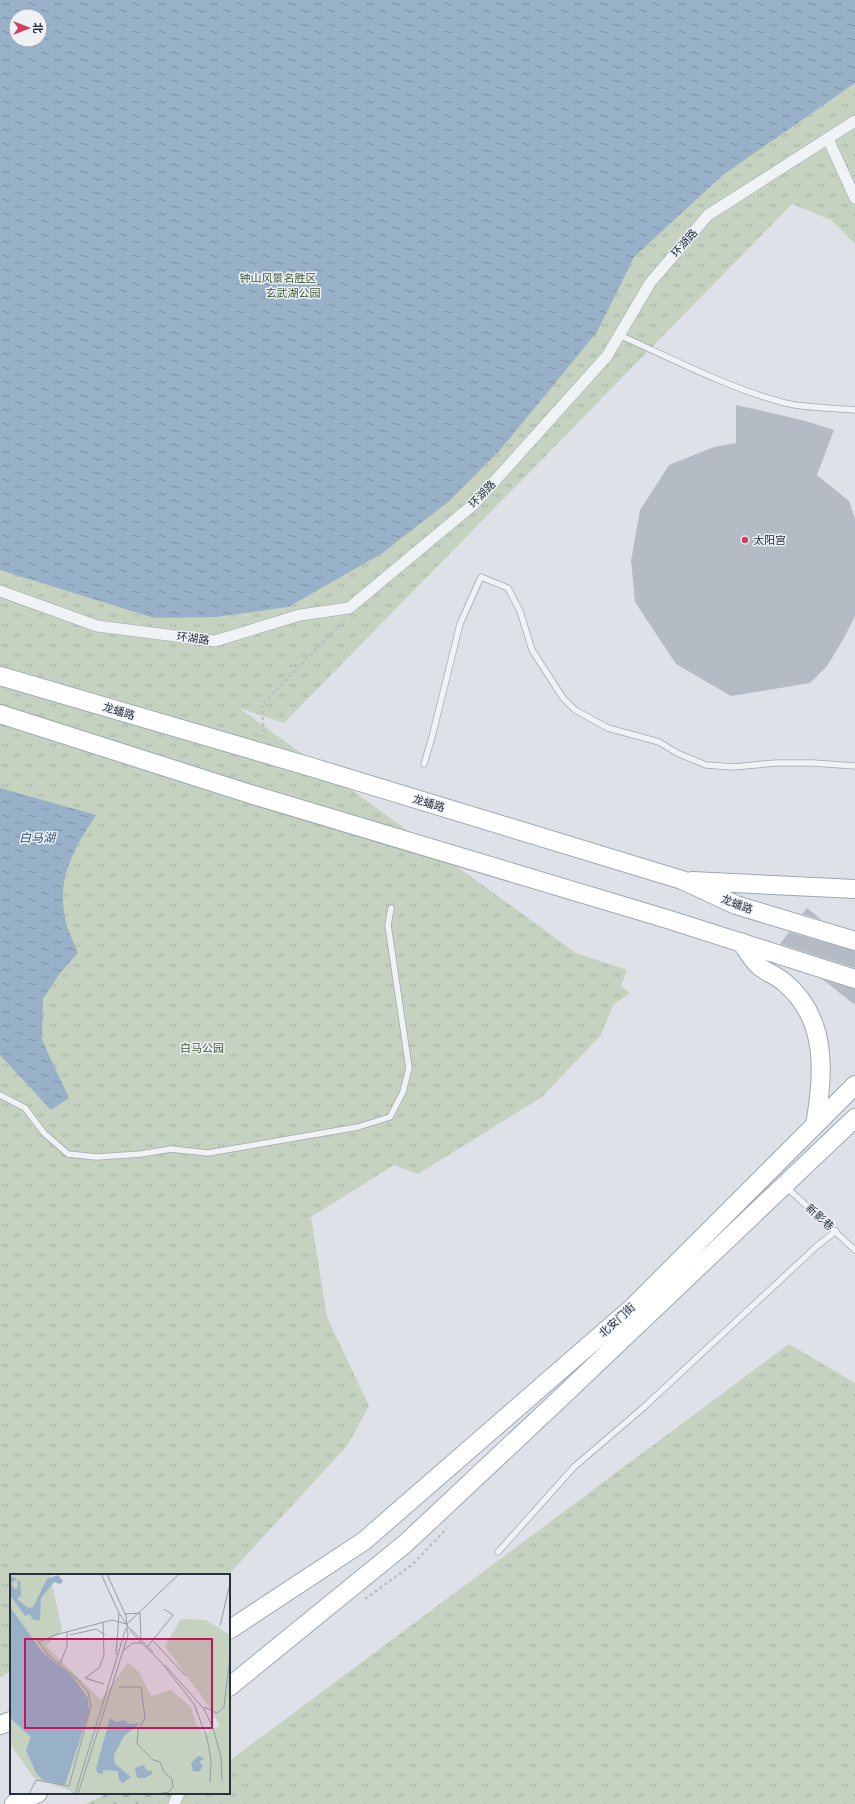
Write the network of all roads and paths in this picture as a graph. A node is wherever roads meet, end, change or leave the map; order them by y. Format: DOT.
graph roads {
  1 [pos="855,120"];
  2 [pos="828,139"];
  3 [pos="855,198"];
  4 [pos="619,335"];
  5 [pos="855,410"];
  6 [pos="0,591"];
  7 [pos="350,608"];
  8 [pos="0,676"];
  9 [pos="0,714"];
  10 [pos="266,754"];
  11 [pos="424,764"];
  12 [pos="855,766"];
  13 [pos="682,880"];
  14 [pos="855,889"];
  15 [pos="391,908"];
  16 [pos="855,941"];
  17 [pos="741,942"];
  18 [pos="855,979"];
  19 [pos="855,1085"];
  20 [pos="0,1095"];
  21 [pos="855,1118"];
  22 [pos="815,1125"];
  23 [pos="785,1185"];
  24 [pos="836,1231"];
  25 [pos="855,1250"];
  26 [pos="498,1552"];
  27 [pos="230,1629"];
  28 [pos="230,1686"];
  29 [pos="10,1721"];
  30 [pos="0,1725"];
  31 [pos="36,1794"];
  32 [pos="179,1794"];
  33 [pos="14,1804"];
  34 [pos="174,1804"];
  1 -- 2 [label="street, 环湖路"];
  2 -- 3 [label="street"];
  2 -- 4 [label="street, 环湖路"];
  4 -- 5 [label="lane"];
  4 -- 7 [label="street, 环湖路"];
  6 -- 7 [label="street, 环湖路"];
  7 -- 10 [label="path"];
  8 -- 10 [label="main road, 龙蟠路"];
  9 -- 17 [label="main road"];
  10 -- 13 [label="main road, 龙蟠路"];
  11 -- 12 [label="lane"];
  13 -- 14 [label="main road"];
  13 -- 16 [label="main road, 龙蟠路"];
  15 -- 20 [label="lane"];
  17 -- 18 [label="main road"];
  17 -- 22 [label="main road"];
  19 -- 22 [label="main road, 北安门街"];
  21 -- 23 [label="main road"];
  22 -- 27 [label="main road, 北安门街"];
  23 -- 24 [label="lane, 新影巷"];
  23 -- 28 [label="main road"];
  24 -- 25 [label="lane, 新影巷"];
  24 -- 26 [label="lane"];
  29 -- 30 [label="main road"];
  31 -- 33 [label="main road"];
  32 -- 34 [label="street"];
}
